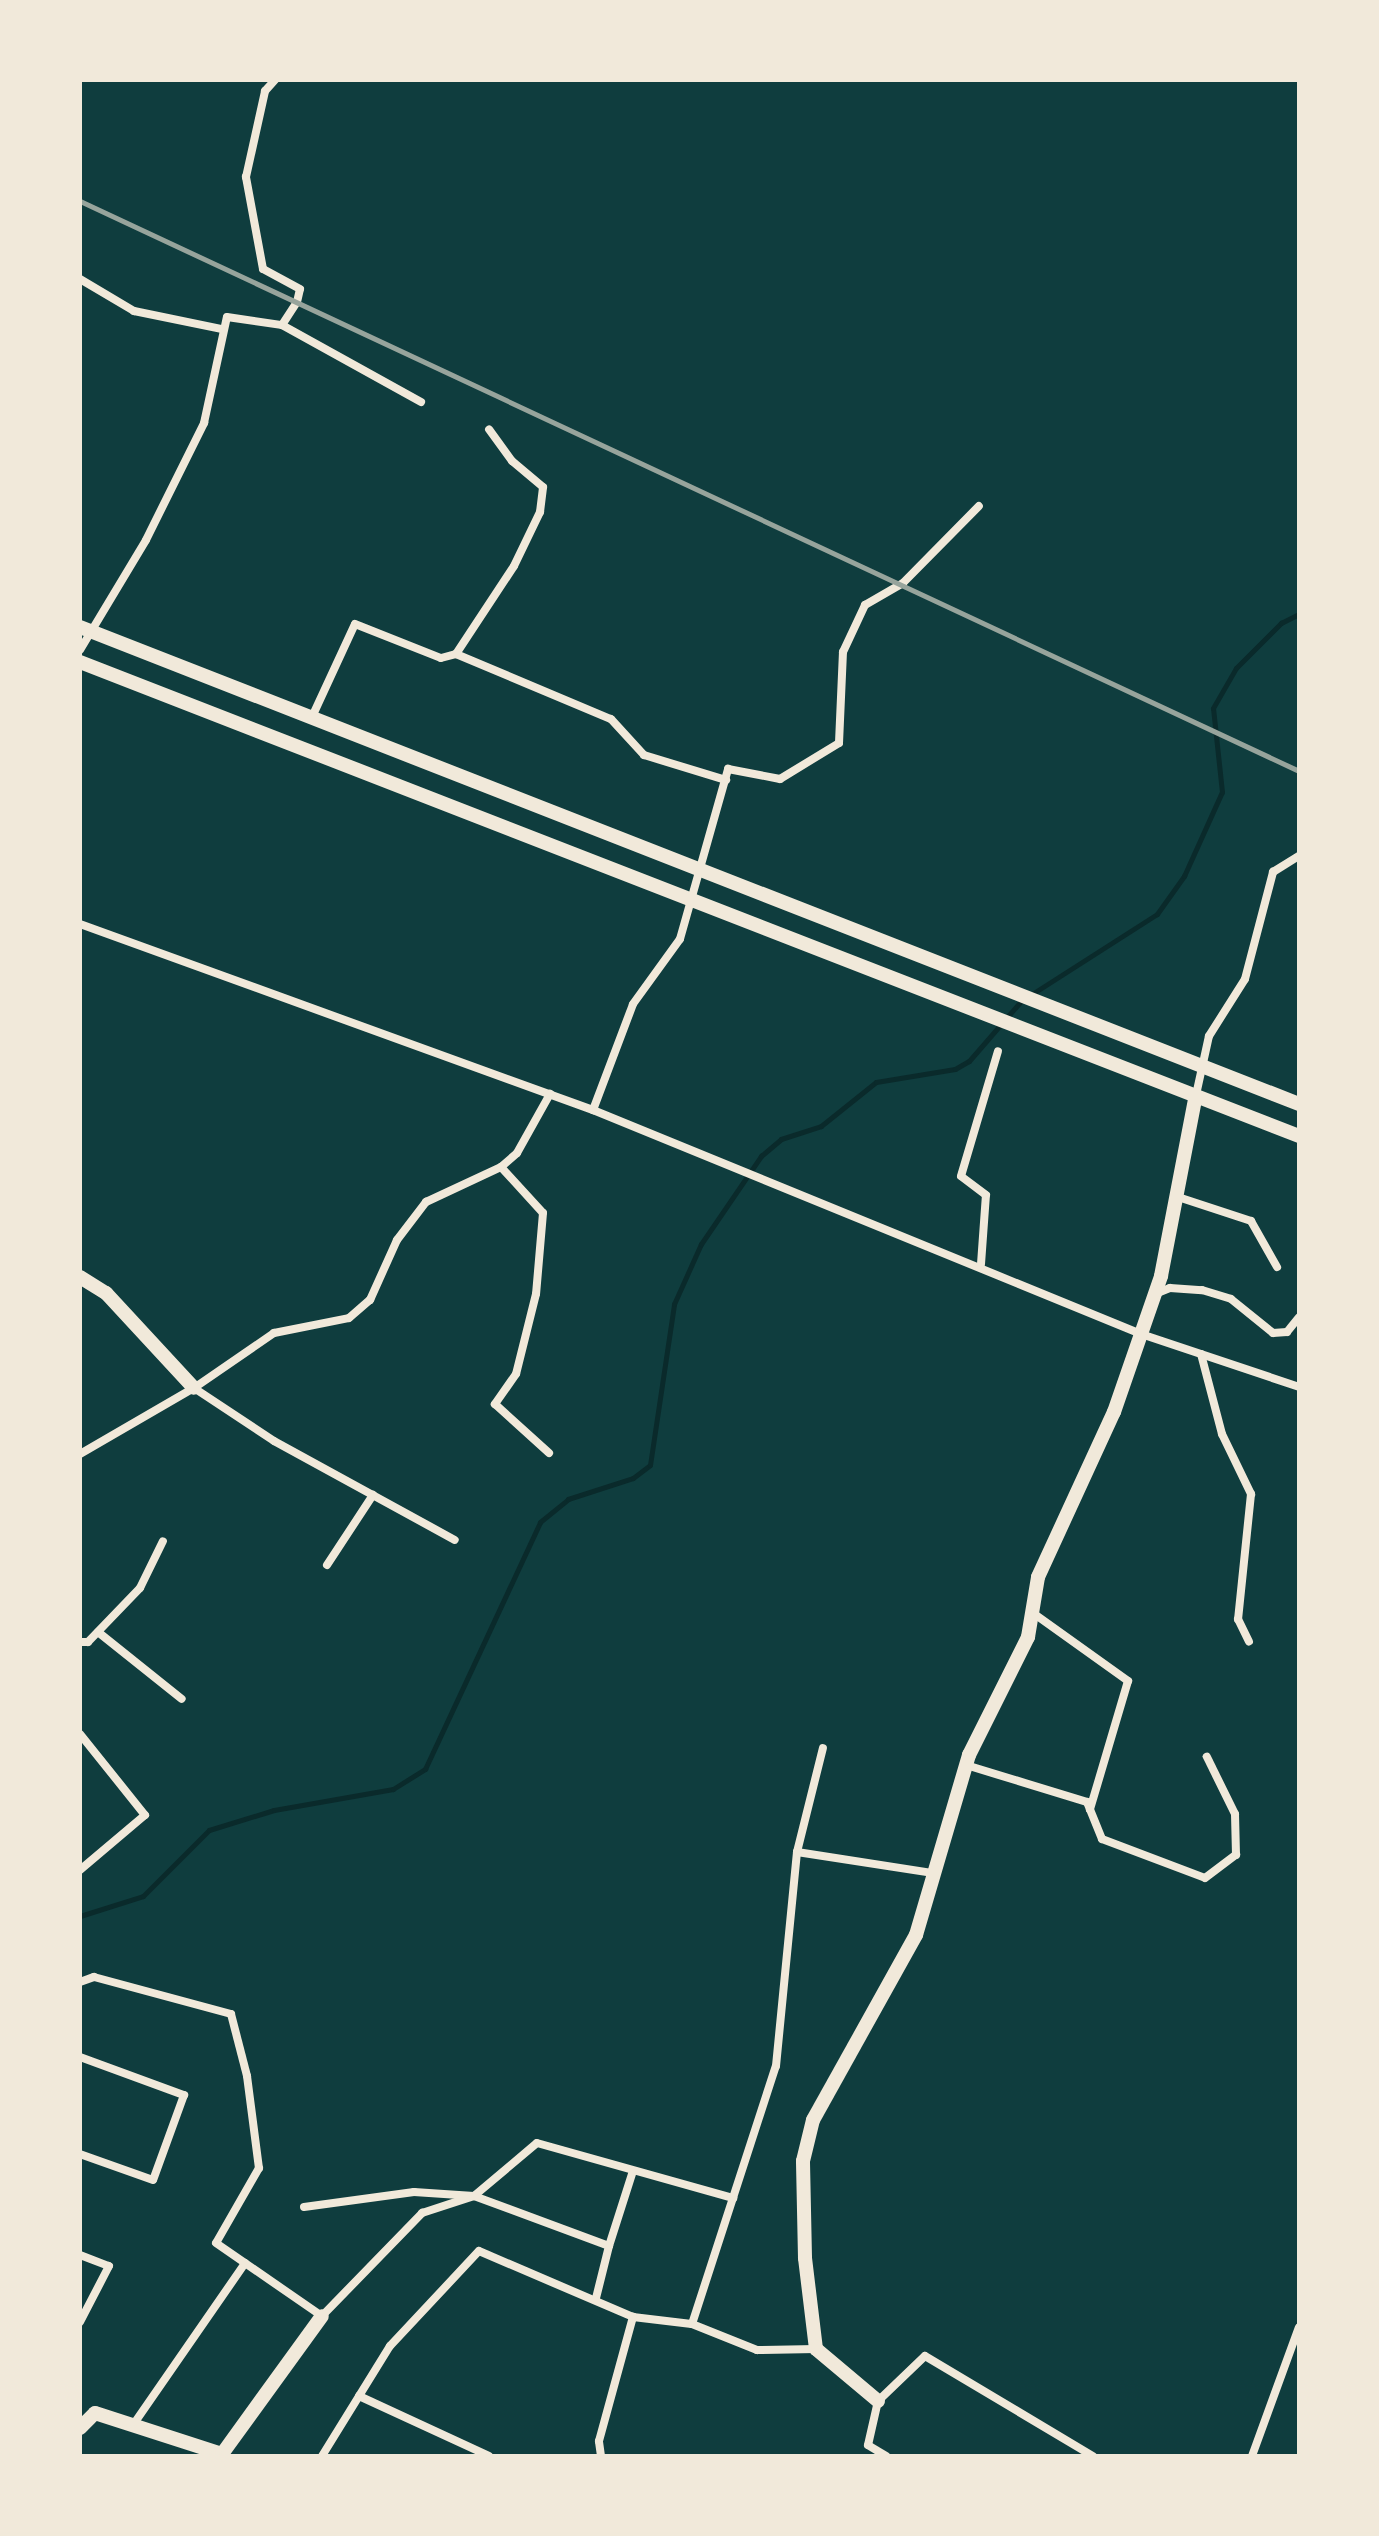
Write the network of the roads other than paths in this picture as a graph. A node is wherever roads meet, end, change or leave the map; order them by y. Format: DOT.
graph roads {
  1 [pos="275,80"];
  2 [pos="80,279"];
  3 [pos="282,325"];
  4 [pos="222,329"];
  5 [pos="421,402"];
  6 [pos="489,429"];
  7 [pos="979,506"];
  8 [pos="86,630"];
  9 [pos="80,650"];
  10 [pos="456,654"];
  11 [pos="80,662"];
  12 [pos="312,717"];
  13 [pos="726,780"];
  14 [pos="1298,860"];
  15 [pos="703,869"];
  16 [pos="695,899"];
  17 [pos="80,924"];
  18 [pos="998,1051"];
  19 [pos="1203,1067"];
  20 [pos="550,1094"];
  21 [pos="1196,1095"];
  22 [pos="1299,1104"];
  23 [pos="593,1110"];
  24 [pos="1299,1136"];
  25 [pos="501,1167"];
  26 [pos="1178,1197"];
  27 [pos="981,1264"];
  28 [pos="1277,1267"];
  29 [pos="80,1277"];
  30 [pos="1155,1294"];
  31 [pos="1299,1317"];
  32 [pos="1141,1334"];
  33 [pos="1201,1354"];
  34 [pos="1299,1387"];
  35 [pos="194,1388"];
  36 [pos="549,1453"];
  37 [pos="80,1454"];
  38 [pos="373,1495"];
  39 [pos="455,1540"];
  40 [pos="163,1541"];
  41 [pos="327,1565"];
  42 [pos="1033,1613"];
  43 [pos="98,1632"];
  44 [pos="80,1642"];
  45 [pos="1249,1642"];
  46 [pos="182,1699"];
  47 [pos="80,1734"];
  48 [pos="823,1748"];
  49 [pos="1207,1757"];
  50 [pos="966,1765"];
  51 [pos="1090,1809"];
  52 [pos="797,1852"];
  53 [pos="80,1870"];
  54 [pos="933,1873"];
  55 [pos="80,1982"];
  56 [pos="80,2057"];
  57 [pos="80,2154"];
  58 [pos="633,2171"];
  59 [pos="474,2196"];
  60 [pos="733,2198"];
  61 [pos="304,2207"];
  62 [pos="609,2246"];
  63 [pos="80,2255"];
  64 [pos="245,2263"];
  65 [pos="596,2298"];
  66 [pos="322,2316"];
  67 [pos="633,2317"];
  68 [pos="80,2322"];
  69 [pos="692,2324"];
  70 [pos="1299,2327"];
  71 [pos="816,2349"];
  72 [pos="359,2396"];
  73 [pos="878,2401"];
  74 [pos="133,2425"];
  75 [pos="80,2428"];
  76 [pos="322,2456"];
  77 [pos="489,2456"];
  78 [pos="601,2456"];
  79 [pos="886,2456"];
  80 [pos="1093,2456"];
  81 [pos="1252,2456"];
  1 -- 3 [label="street"];
  2 -- 4 [label="street"];
  3 -- 4 [label="street"];
  3 -- 5 [label="street"];
  4 -- 8 [label="street"];
  6 -- 10 [label="street"];
  7 -- 13 [label="street"];
  8 -- 9 [label="street"];
  8 -- 12 [label="street"];
  10 -- 12 [label="street"];
  10 -- 13 [label="street"];
  11 -- 16 [label="street"];
  12 -- 15 [label="street"];
  13 -- 15 [label="street"];
  14 -- 19 [label="street"];
  15 -- 16 [label="street"];
  15 -- 19 [label="street"];
  16 -- 21 [label="street"];
  16 -- 23 [label="street"];
  17 -- 20 [label="street"];
  18 -- 27 [label="street"];
  19 -- 21 [label="street"];
  19 -- 22 [label="street"];
  20 -- 23 [label="street"];
  20 -- 25 [label="street"];
  21 -- 24 [label="street"];
  21 -- 26 [label="street"];
  23 -- 27 [label="street"];
  25 -- 35 [label="street"];
  25 -- 36 [label="street"];
  26 -- 28 [label="street"];
  26 -- 30 [label="street"];
  27 -- 32 [label="street"];
  29 -- 35 [label="street"];
  30 -- 31 [label="street"];
  30 -- 32 [label="street"];
  32 -- 33 [label="street"];
  32 -- 42 [label="street"];
  33 -- 34 [label="street"];
  33 -- 45 [label="street"];
  35 -- 37 [label="street"];
  35 -- 38 [label="street"];
  38 -- 39 [label="street"];
  38 -- 41 [label="street"];
  40 -- 43 [label="street"];
  42 -- 50 [label="street"];
  42 -- 51 [label="street"];
  43 -- 44 [label="street"];
  43 -- 46 [label="street"];
  47 -- 53 [label="street"];
  48 -- 52 [label="street"];
  49 -- 51 [label="street"];
  50 -- 51 [label="street"];
  50 -- 54 [label="street"];
  52 -- 54 [label="street"];
  52 -- 60 [label="street"];
  54 -- 71 [label="street"];
  55 -- 64 [label="street"];
  56 -- 57 [label="street"];
  58 -- 59 [label="street"];
  58 -- 60 [label="street"];
  58 -- 62 [label="street"];
  59 -- 61 [label="street"];
  59 -- 62 [label="street"];
  59 -- 66 [label="street"];
  60 -- 69 [label="street"];
  62 -- 65 [label="street"];
  63 -- 68 [label="street"];
  64 -- 66 [label="street"];
  64 -- 74 [label="street"];
  65 -- 67 [label="street"];
  65 -- 72 [label="street"];
  66 -- 74 [label="street"];
  67 -- 69 [label="street"];
  67 -- 78 [label="street"];
  69 -- 71 [label="street"];
  70 -- 81 [label="street"];
  71 -- 73 [label="street"];
  72 -- 76 [label="street"];
  72 -- 77 [label="street"];
  73 -- 79 [label="street"];
  73 -- 80 [label="street"];
  74 -- 75 [label="street"];
}
